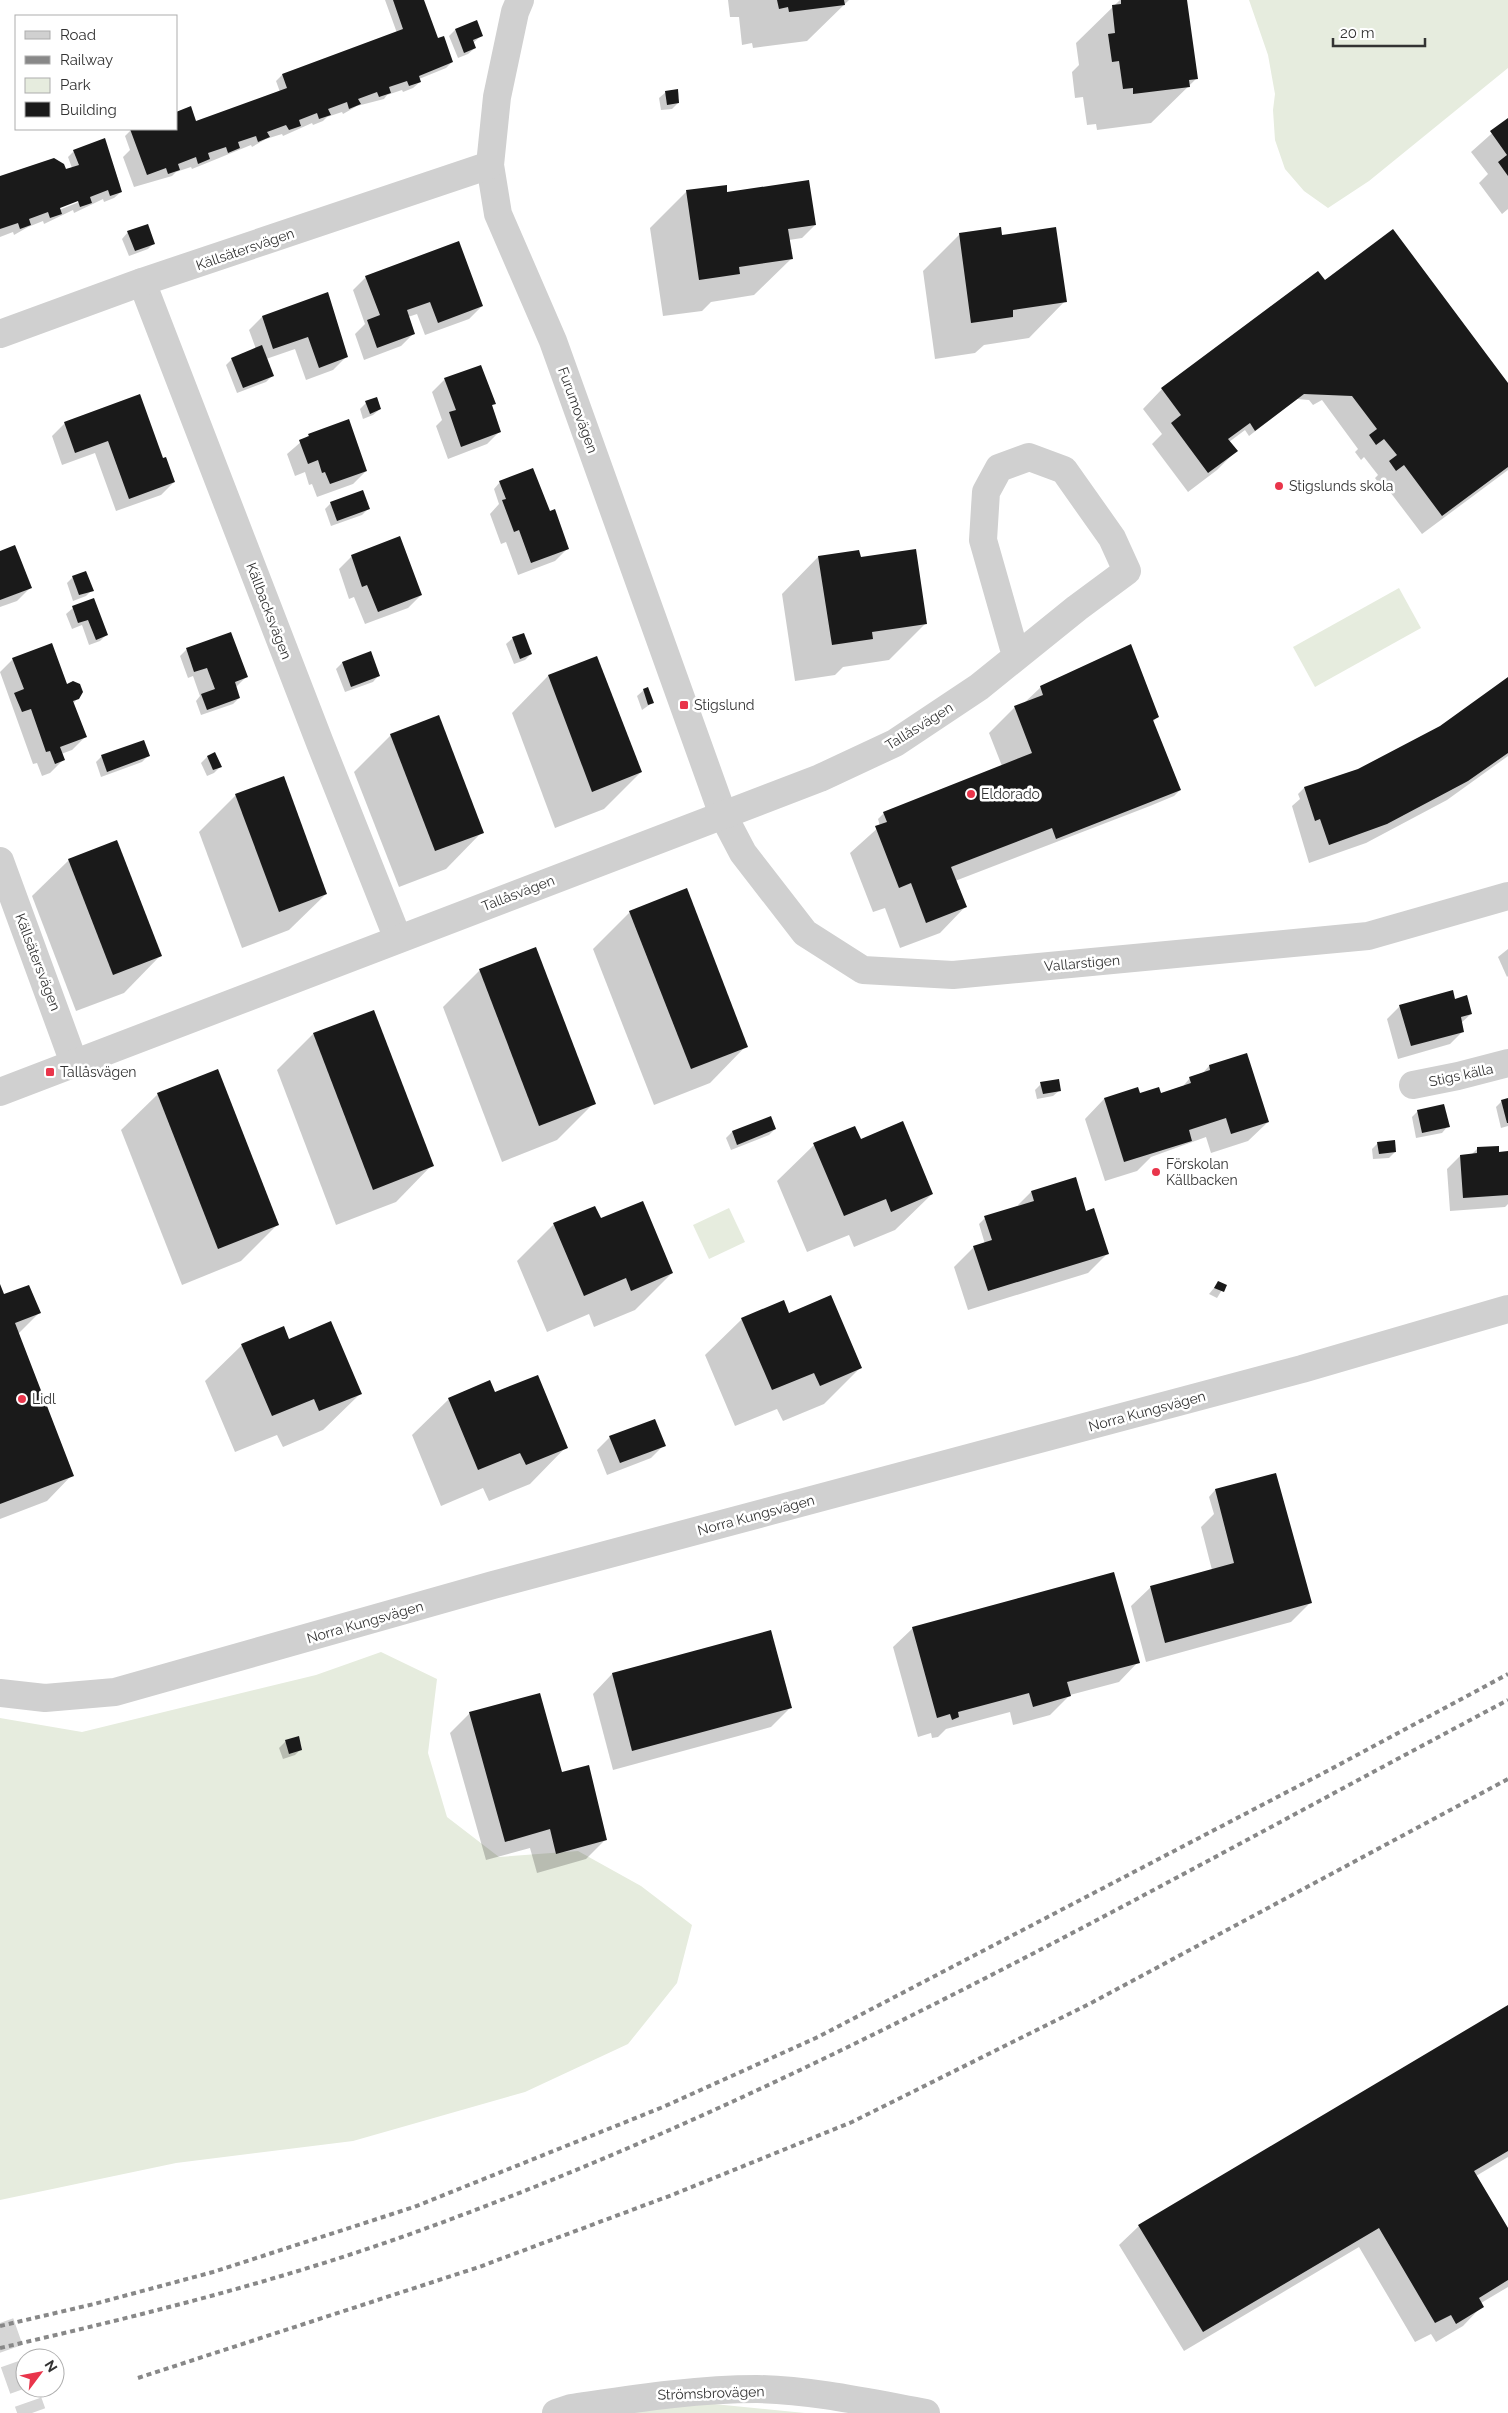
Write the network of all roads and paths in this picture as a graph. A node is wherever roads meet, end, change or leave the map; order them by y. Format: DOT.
graph roads {
  1 [pos="520,0"];
  2 [pos="490,164"];
  3 [pos="142,282"];
  4 [pos="0,334"];
  5 [pos="1016,656"];
  6 [pos="723,815"];
  7 [pos="0,861"];
  8 [pos="1508,896"];
  9 [pos="398,939"];
  10 [pos="74,1063"];
  11 [pos="1508,1063"];
  12 [pos="1413,1085"];
  13 [pos="0,1092"];
  14 [pos="1508,1309"];
  15 [pos="0,1693"];
  16 [pos="556,2413"];
  17 [pos="926,2413"];
  1 -- 2 [label="street, Furumovägen"];
  2 -- 3 [label="street, Källsätersvägen"];
  2 -- 6 [label="street, Furumovägen"];
  3 -- 4 [label="street, Källsätersvägen"];
  3 -- 9 [label="street, Källbacksvägen"];
  5 -- 5 [label="street, Tallåsvägen"];
  5 -- 6 [label="street, Tallåsvägen"];
  6 -- 8 [label="street, Vallarstigen"];
  6 -- 9 [label="street, Tallåsvägen"];
  7 -- 10 [label="street, Källsätersvägen"];
  9 -- 10 [label="street, Tallåsvägen"];
  10 -- 13 [label="street, Tallåsvägen"];
  11 -- 12 [label="street, Stigs källa"];
  14 -- 15 [label="street, Norra Kungsvägen"];
  16 -- 17 [label="street, Strömsbrovägen"];
}
